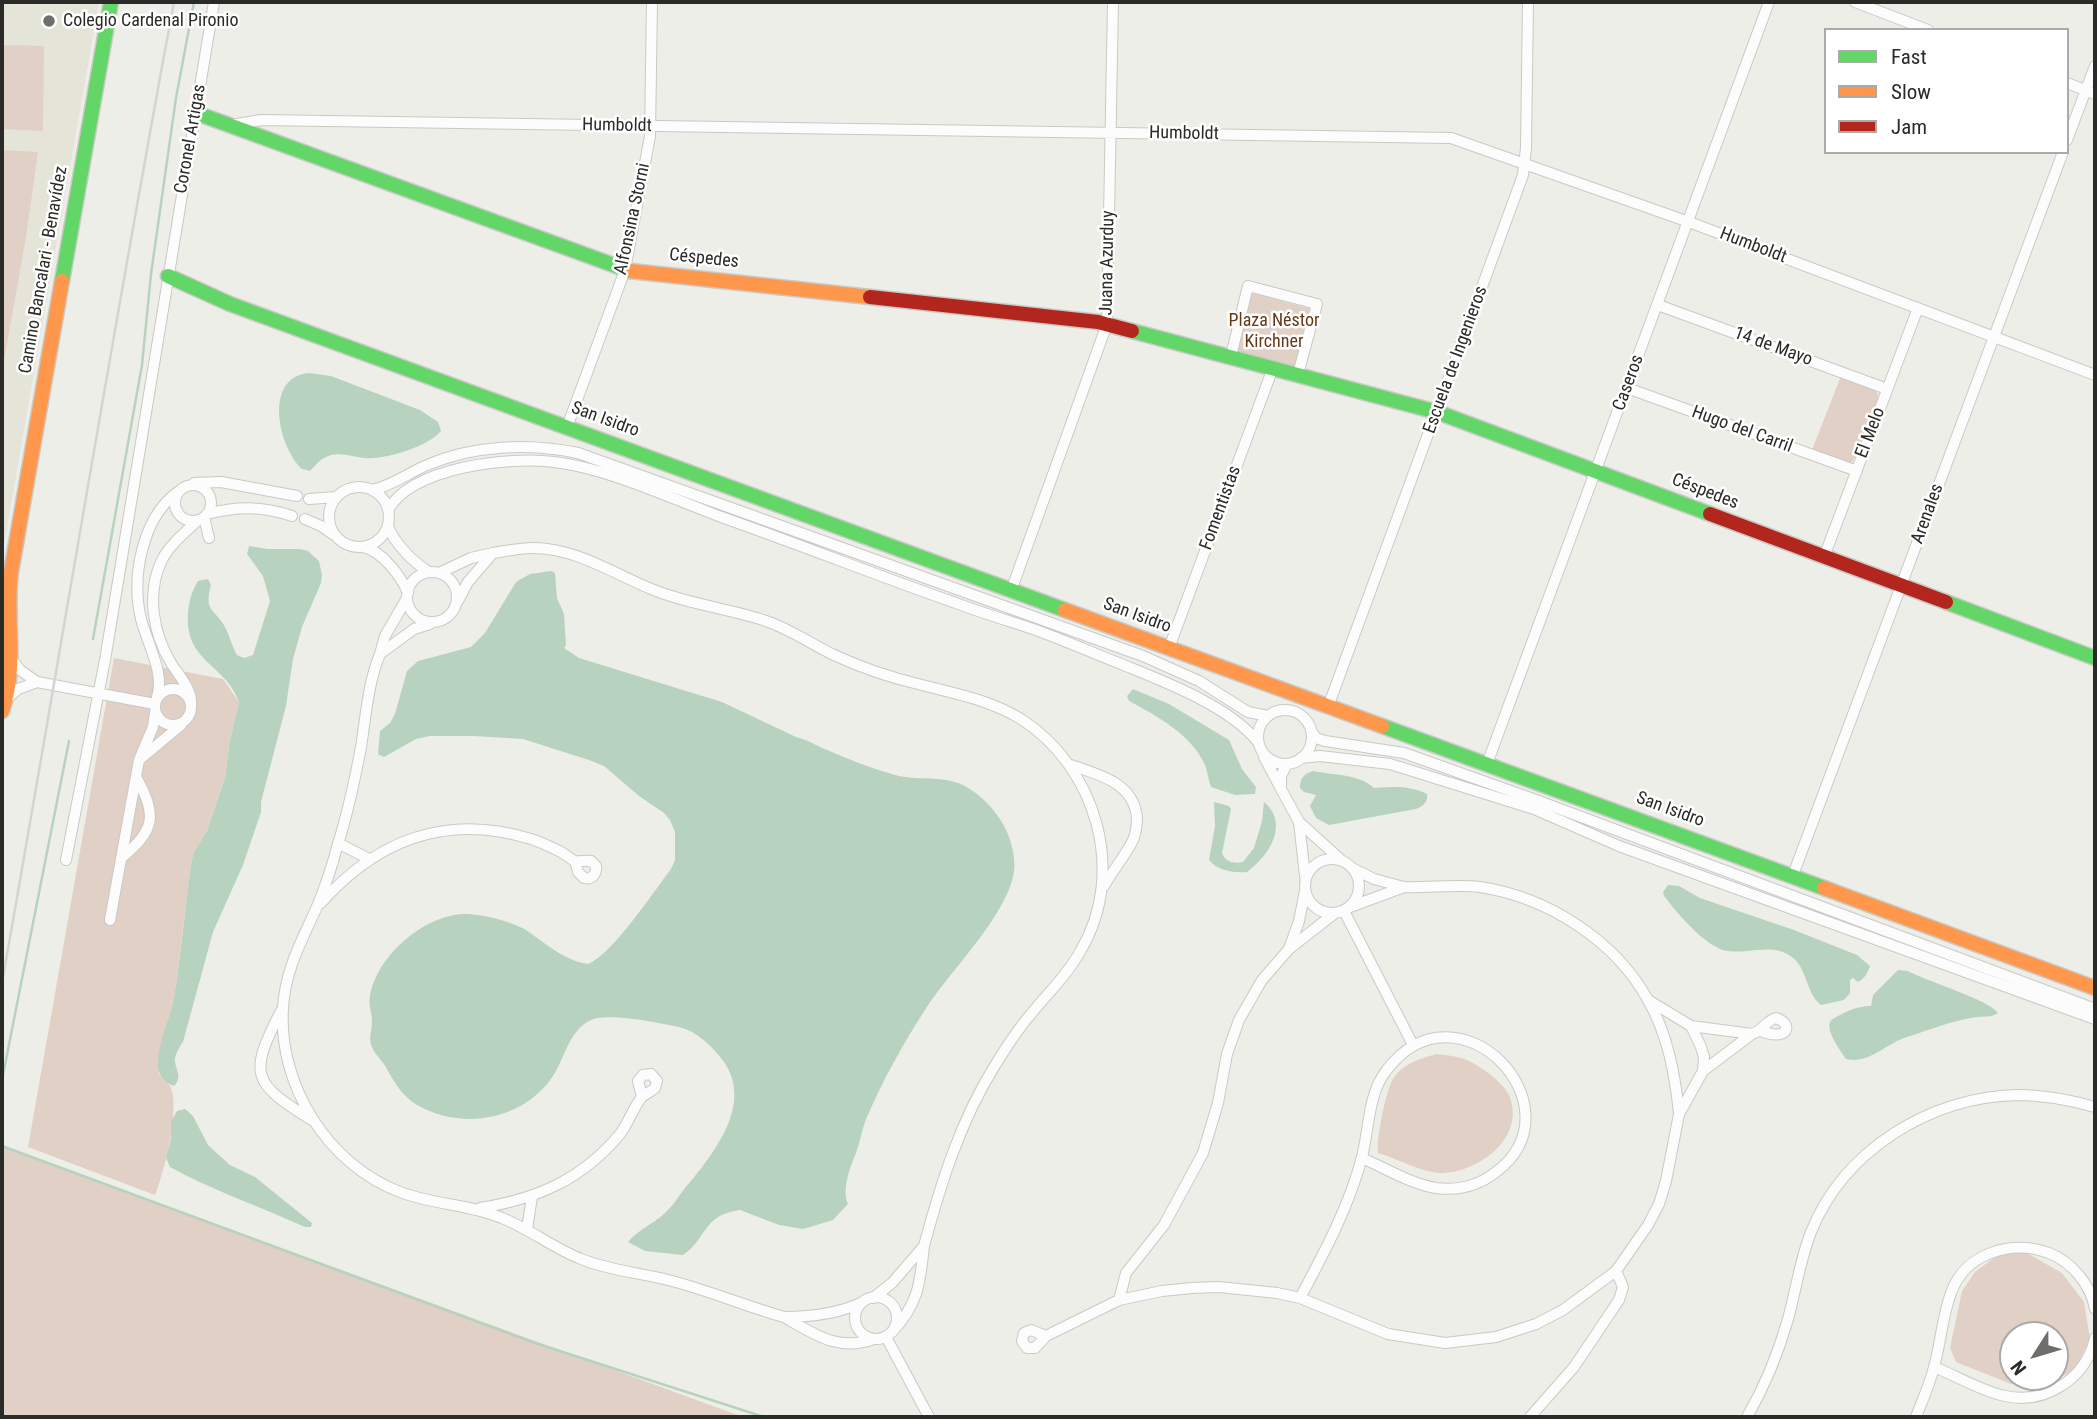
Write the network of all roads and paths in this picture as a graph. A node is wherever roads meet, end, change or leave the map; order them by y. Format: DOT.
graph roads {
  1 [pos="111,2"];
  2 [pos="214,2"];
  3 [pos="652,2"];
  4 [pos="1113,2"];
  5 [pos="1528,2"];
  6 [pos="1769,2"];
  7 [pos="1855,2"];
  8 [pos="1923,28"];
  9 [pos="2095,66"];
  10 [pos="2069,84"];
  11 [pos="2091,92"];
  12 [pos="195,113"];
  13 [pos="231,125"];
  14 [pos="651,127"];
  15 [pos="1111,133"];
  16 [pos="2069,137"];
  17 [pos="2062,154"];
  18 [pos="1525,163"];
  19 [pos="1689,222"];
  20 [pos="625,270"];
  21 [pos="168,276"];
  22 [pos="1658,305"];
  23 [pos="1918,308"];
  24 [pos="1107,324"];
  25 [pos="1994,337"];
  26 [pos="1231,356"];
  27 [pos="1273,368"];
  28 [pos="1297,374"];
  29 [pos="2095,375"];
  30 [pos="1627,387"];
  31 [pos="1887,389"];
  32 [pos="1437,412"];
  33 [pos="567,427"];
  34 [pos="593,463"];
  35 [pos="1596,471"];
  36 [pos="1857,471"];
  37 [pos="183,488"];
  38 [pos="372,490"];
  39 [pos="276,492"];
  40 [pos="297,496"];
  41 [pos="337,497"];
  42 [pos="309,499"];
  43 [pos="273,509"];
  44 [pos="388,510"];
  45 [pos="292,516"];
  46 [pos="203,517"];
  47 [pos="304,519"];
  48 [pos="388,526"];
  49 [pos="804,534"];
  50 [pos="336,537"];
  51 [pos="209,538"];
  52 [pos="800,544"];
  53 [pos="15,545"];
  54 [pos="362,547"];
  55 [pos="493,553"];
  56 [pos="1824,557"];
  57 [pos="434,573"];
  58 [pos="2,574"];
  59 [pos="1901,586"];
  60 [pos="1011,591"];
  61 [pos="407,595"];
  62 [pos="456,605"];
  63 [pos="1015,611"];
  64 [pos="435,622"];
  65 [pos="1011,622"];
  66 [pos="2,629"];
  67 [pos="13,645"];
  68 [pos="1169,648"];
  69 [pos="380,654"];
  70 [pos="2095,658"];
  71 [pos="14,662"];
  72 [pos="37,682"];
  73 [pos="98,694"];
  74 [pos="5,705"];
  75 [pos="156,705"];
  76 [pos="191,706"];
  77 [pos="1328,707"];
  78 [pos="1268,716"];
  79 [pos="184,722"];
  80 [pos="1311,731"];
  81 [pos="1259,746"];
  82 [pos="1301,758"];
  83 [pos="139,760"];
  84 [pos="1287,764"];
  85 [pos="1487,764"];
  86 [pos="1072,765"];
  87 [pos="136,777"];
  88 [pos="1281,789"];
  89 [pos="1555,812"];
  90 [pos="1299,822"];
  91 [pos="338,843"];
  92 [pos="121,858"];
  93 [pos="369,859"];
  94 [pos="66,860"];
  95 [pos="575,861"];
  96 [pos="1348,865"];
  97 [pos="1793,875"];
  98 [pos="1103,886"];
  99 [pos="1305,886"];
  100 [pos="1404,887"];
  101 [pos="316,909"];
  102 [pos="1343,910"];
  103 [pos="110,920"];
  104 [pos="1289,949"];
  105 [pos="2095,988"];
  106 [pos="1648,1000"];
  107 [pos="283,1007"];
  108 [pos="2095,1009"];
  109 [pos="2095,1019"];
  110 [pos="1690,1026"];
  111 [pos="1413,1045"];
  112 [pos="1703,1071"];
  113 [pos="642,1097"];
  114 [pos="2095,1107"];
  115 [pos="1679,1114"];
  116 [pos="315,1122"];
  117 [pos="1362,1158"];
  118 [pos="532,1197"];
  119 [pos="479,1209"];
  120 [pos="527,1229"];
  121 [pos="924,1246"];
  122 [pos="1616,1270"];
  123 [pos="1300,1298"];
  124 [pos="868,1300"];
  125 [pos="1119,1300"];
  126 [pos="2095,1303"];
  127 [pos="784,1317"];
  128 [pos="889,1334"];
  129 [pos="1046,1336"];
  130 [pos="2095,1338"];
  131 [pos="874,1339"];
  132 [pos="1934,1367"];
  133 [pos="929,1417"];
  134 [pos="1531,1417"];
  135 [pos="1747,1417"];
  136 [pos="1916,1417"];
  1 -- 53 [label="street, Camino Bancalari - Benavídez"];
  2 -- 12 [label="street, Coronel Artigas"];
  3 -- 14 [label="street, Alfonsina Storni"];
  4 -- 15 [label="street, Juana Azurduy"];
  5 -- 18 [label="street, Escuela de Ingenieros"];
  6 -- 19 [label="street, Caseros"];
  7 -- 8 [label="street"];
  9 -- 11 [label="street"];
  10 -- 11 [label="street"];
  11 -- 16 [label="street"];
  12 -- 13 [label="street, Céspedes"];
  12 -- 21 [label="street, Coronel Artigas"];
  13 -- 14 [label="street, Humboldt"];
  13 -- 20 [label="street, Céspedes"];
  14 -- 15 [label="street, Humboldt"];
  14 -- 20 [label="street, Alfonsina Storni"];
  15 -- 18 [label="street, Humboldt"];
  15 -- 24 [label="street, Juana Azurduy"];
  17 -- 25 [label="street, Arenales"];
  18 -- 19 [label="street, Humboldt"];
  18 -- 32 [label="street, Escuela de Ingenieros"];
  19 -- 22 [label="street, Caseros"];
  19 -- 23 [label="street, Humboldt"];
  20 -- 24 [label="street, Céspedes"];
  20 -- 33 [label="street, Alfonsina Storni"];
  21 -- 33 [label="street, San Isidro"];
  21 -- 73 [label="street, Coronel Artigas"];
  22 -- 30 [label="street, Caseros"];
  22 -- 31 [label="street, 14 de Mayo"];
  23 -- 25 [label="street, Humboldt"];
  23 -- 31 [label="street, El Melo"];
  24 -- 26 [label="street, Céspedes"];
  24 -- 60 [label="street, Juana Azurduy"];
  25 -- 29 [label="street, Humboldt"];
  25 -- 59 [label="street, Arenales"];
  26 -- 27 [label="street, Céspedes"];
  26 -- 28 [label="street"];
  27 -- 28 [label="street, Céspedes"];
  27 -- 68 [label="street, Fomentistas"];
  28 -- 32 [label="street, Céspedes"];
  30 -- 35 [label="street, Caseros"];
  30 -- 36 [label="street, Hugo del Carril"];
  31 -- 36 [label="street, El Melo"];
  32 -- 35 [label="street, Céspedes"];
  32 -- 77 [label="street, Escuela de Ingenieros"];
  33 -- 60 [label="street, San Isidro"];
  34 -- 38 [label="street"];
  34 -- 44 [label="street"];
  34 -- 49 [label="street"];
  34 -- 52 [label="street"];
  35 -- 56 [label="street, Céspedes"];
  35 -- 85 [label="street, Caseros"];
  36 -- 56 [label="street, El Melo"];
  37 -- 39 [label="street"];
  37 -- 46 [label="street"];
  37 -- 46 [label="street"];
  37 -- 75 [label="street"];
  38 -- 41 [label="street"];
  38 -- 44 [label="street"];
  39 -- 40 [label="street"];
  39 -- 43 [label="street"];
  41 -- 42 [label="street"];
  41 -- 50 [label="street"];
  43 -- 45 [label="street"];
  43 -- 46 [label="street"];
  44 -- 48 [label="street"];
  46 -- 51 [label="street"];
  46 -- 76 [label="street"];
  47 -- 50 [label="street"];
  48 -- 54 [label="street"];
  48 -- 57 [label="street"];
  49 -- 52 [label="street"];
  49 -- 63 [label="street"];
  50 -- 54 [label="street"];
  52 -- 65 [label="street"];
  53 -- 58 [label="street, Camino Bancalari - Benavídez"];
  53 -- 67 [label="street, Camino Bancalari - Benavídez"];
  54 -- 61 [label="street"];
  55 -- 57 [label="street"];
  55 -- 62 [label="street"];
  55 -- 86 [label="street"];
  56 -- 59 [label="street, Céspedes"];
  57 -- 61 [label="street"];
  57 -- 62 [label="street"];
  59 -- 70 [label="street, Céspedes"];
  59 -- 97 [label="street, Arenales"];
  60 -- 68 [label="street, San Isidro"];
  61 -- 64 [label="street"];
  61 -- 69 [label="street"];
  62 -- 64 [label="street"];
  63 -- 65 [label="street"];
  63 -- 78 [label="street"];
  64 -- 69 [label="street"];
  65 -- 81 [label="street"];
  66 -- 67 [label="street"];
  67 -- 71 [label="street, Camino Bancalari - Benavídez"];
  68 -- 77 [label="street, San Isidro"];
  69 -- 91 [label="street"];
  71 -- 72 [label="street"];
  71 -- 74 [label="street, Camino Bancalari - Benavídez"];
  72 -- 73 [label="street"];
  72 -- 74 [label="street"];
  73 -- 75 [label="street"];
  73 -- 94 [label="street, Coronel Artigas"];
  75 -- 76 [label="street"];
  75 -- 79 [label="street"];
  75 -- 83 [label="street"];
  76 -- 79 [label="street"];
  77 -- 85 [label="street, San Isidro"];
  78 -- 80 [label="street"];
  78 -- 81 [label="street"];
  79 -- 83 [label="street"];
  80 -- 82 [label="street"];
  80 -- 89 [label="street"];
  81 -- 84 [label="street"];
  81 -- 88 [label="street"];
  82 -- 84 [label="street"];
  82 -- 89 [label="street"];
  83 -- 87 [label="street"];
  84 -- 88 [label="street"];
  85 -- 97 [label="street, San Isidro"];
  86 -- 98 [label="street"];
  86 -- 98 [label="street"];
  87 -- 92 [label="street"];
  87 -- 92 [label="street"];
  88 -- 90 [label="street"];
  89 -- 108 [label="street"];
  89 -- 109 [label="street"];
  90 -- 96 [label="street"];
  90 -- 99 [label="street"];
  91 -- 93 [label="street"];
  91 -- 101 [label="street"];
  92 -- 103 [label="street"];
  93 -- 95 [label="street"];
  93 -- 101 [label="street"];
  96 -- 99 [label="street"];
  96 -- 100 [label="street"];
  96 -- 102 [label="street"];
  97 -- 105 [label="street, San Isidro"];
  98 -- 121 [label="street"];
  99 -- 102 [label="street"];
  99 -- 104 [label="street"];
  100 -- 102 [label="street"];
  100 -- 106 [label="street"];
  101 -- 107 [label="street"];
  102 -- 104 [label="street"];
  102 -- 111 [label="street"];
  104 -- 125 [label="street"];
  106 -- 110 [label="street"];
  106 -- 115 [label="street"];
  107 -- 116 [label="street"];
  107 -- 116 [label="street"];
  110 -- 112 [label="street"];
  110 -- 112 [label="street"];
  111 -- 117 [label="street"];
  111 -- 117 [label="street"];
  112 -- 115 [label="street"];
  113 -- 118 [label="street"];
  114 -- 135 [label="street"];
  115 -- 122 [label="street"];
  116 -- 119 [label="street"];
  117 -- 123 [label="street"];
  118 -- 119 [label="street"];
  118 -- 120 [label="street"];
  119 -- 120 [label="street"];
  120 -- 127 [label="street"];
  121 -- 124 [label="street"];
  121 -- 128 [label="street"];
  122 -- 123 [label="street"];
  122 -- 134 [label="street"];
  123 -- 125 [label="street"];
  124 -- 127 [label="street"];
  124 -- 128 [label="street"];
  124 -- 131 [label="street"];
  125 -- 129 [label="street"];
  126 -- 132 [label="street"];
  127 -- 131 [label="street"];
  128 -- 131 [label="street"];
  128 -- 133 [label="street"];
  130 -- 132 [label="street"];
  132 -- 136 [label="street"];
}
